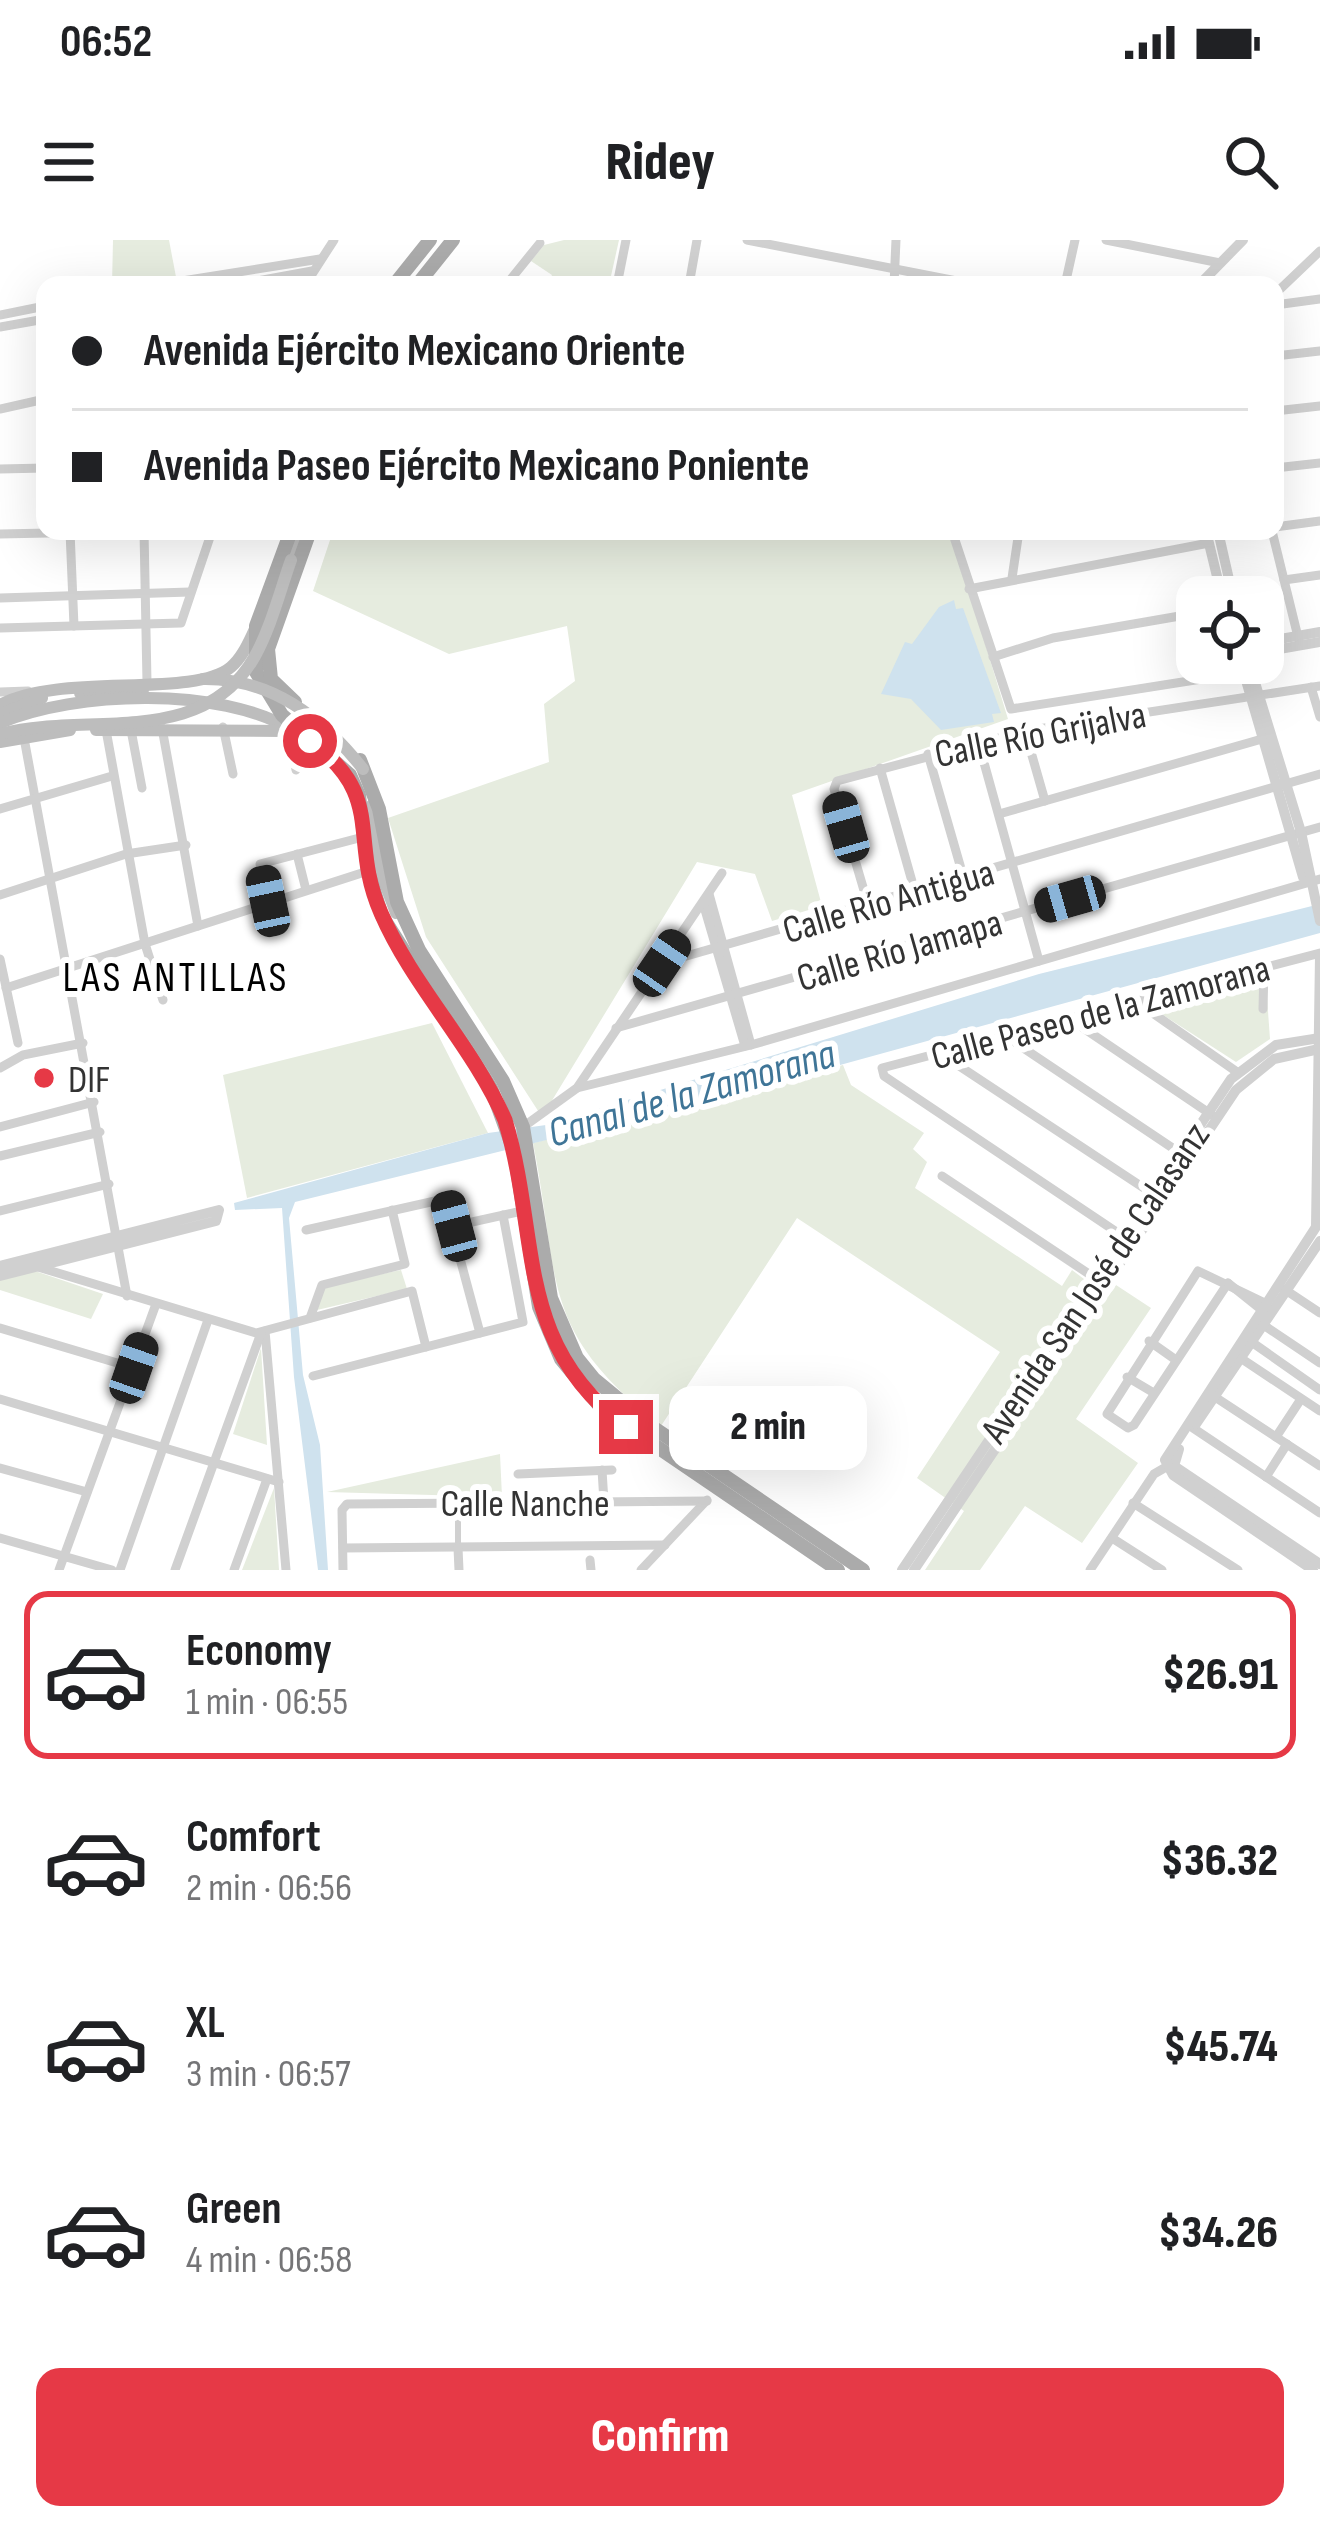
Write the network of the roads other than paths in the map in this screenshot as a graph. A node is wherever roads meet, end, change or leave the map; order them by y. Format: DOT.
graph roads {
  1 [pos="334,240"];
  2 [pos="430,240"];
  3 [pos="453,240"];
  4 [pos="626,240"];
  5 [pos="697,240"];
  6 [pos="747,240"];
  7 [pos="896,240"];
  8 [pos="1075,240"];
  9 [pos="1106,240"];
  10 [pos="1243,240"];
  11 [pos="540,243"];
  12 [pos="1320,251"];
  13 [pos="320,259"];
  14 [pos="1220,263"];
  15 [pos="892,269"];
  16 [pos="312,271"];
  17 [pos="213,276"];
  18 [pos="284,276"];
  19 [pos="310,276"];
  20 [pos="401,276"];
  21 [pos="424,276"];
  22 [pos="513,276"];
  23 [pos="619,276"];
  24 [pos="691,276"];
  25 [pos="893,276"];
  26 [pos="929,276"];
  27 [pos="1067,276"];
  28 [pos="1208,276"];
  29 [pos="1284,285"];
  30 [pos="1320,299"];
  31 [pos="1284,304"];
  32 [pos="36,308"];
  33 [pos="0,315"];
  34 [pos="36,321"];
  35 [pos="0,327"];
  36 [pos="1320,351"];
  37 [pos="1284,355"];
  38 [pos="36,401"];
  39 [pos="1320,406"];
  40 [pos="0,409"];
  41 [pos="1284,410"];
  42 [pos="1320,463"];
  43 [pos="1284,467"];
  44 [pos="36,468"];
  45 [pos="0,469"];
  46 [pos="1320,521"];
  47 [pos="1284,527"];
  48 [pos="36,533"];
  49 [pos="0,534"];
  50 [pos="70,540"];
  51 [pos="147,540"];
  52 [pos="209,540"];
  53 [pos="288,540"];
  54 [pos="301,540"];
  55 [pos="303,540"];
  56 [pos="955,540"];
  57 [pos="1018,540"];
  58 [pos="1193,540"];
  59 [pos="1208,540"];
  60 [pos="1220,540"];
  61 [pos="1276,540"];
  62 [pos="1320,574"];
  63 [pos="1217,576"];
  64 [pos="1229,576"];
  65 [pos="1283,576"];
  66 [pos="1012,578"];
  67 [pos="1284,580"];
  68 [pos="969,589"];
  69 [pos="190,592"];
  70 [pos="146,595"];
  71 [pos="70,596"];
  72 [pos="0,598"];
  73 [pos="1176,617"];
  74 [pos="147,625"];
  75 [pos="74,626"];
  76 [pos="256,626"];
  77 [pos="0,628"];
  78 [pos="1320,632"];
  79 [pos="1284,641"];
  80 [pos="1299,641"];
  81 [pos="1320,643"];
  82 [pos="1284,646"];
  83 [pos="993,656"];
  84 [pos="203,679"];
  85 [pos="147,682"];
  86 [pos="1284,682"];
  87 [pos="1204,684"];
  88 [pos="1224,684"];
  89 [pos="1251,684"];
  90 [pos="1252,684"];
  91 [pos="1316,686"];
  92 [pos="0,692"];
  93 [pos="33,692"];
  94 [pos="173,700"];
  95 [pos="0,704"];
  96 [pos="0,714"];
  97 [pos="1320,717"];
  98 [pos="321,720"];
  99 [pos="0,723"];
  100 [pos="223,727"];
  101 [pos="168,728"];
  102 [pos="106,730"];
  103 [pos="131,730"];
  104 [pos="1025,730"];
  105 [pos="289,732"];
  106 [pos="0,738"];
  107 [pos="24,738"];
  108 [pos="1262,739"];
  109 [pos="978,740"];
  110 [pos="309,741"];
  111 [pos="928,754"];
  112 [pos="880,768"];
  113 [pos="296,770"];
  114 [pos="233,774"];
  115 [pos="1320,774"];
  116 [pos="112,776"];
  117 [pos="1282,786"];
  118 [pos="142,788"];
  119 [pos="35,799"];
  120 [pos="1046,801"];
  121 [pos="0,809"];
  122 [pos="999,814"];
  123 [pos="1320,826"];
  124 [pos="1296,834"];
  125 [pos="363,837"];
  126 [pos="186,845"];
  127 [pos="127,854"];
  128 [pos="297,854"];
  129 [pos="1013,865"];
  130 [pos="368,871"];
  131 [pos="722,873"];
  132 [pos="51,879"];
  133 [pos="964,879"];
  134 [pos="1315,880"];
  135 [pos="306,890"];
  136 [pos="915,892"];
  137 [pos="0,895"];
  138 [pos="706,899"];
  139 [pos="268,901"];
  140 [pos="868,904"];
  141 [pos="1026,912"];
  142 [pos="1320,921"];
  143 [pos="198,926"];
  144 [pos="145,944"];
  145 [pos="720,949"];
  146 [pos="419,950"];
  147 [pos="1320,954"];
  148 [pos="0,959"];
  149 [pos="1039,962"];
  150 [pos="662,963"];
  151 [pos="68,968"];
  152 [pos="1264,968"];
  153 [pos="6,988"];
  154 [pos="735,998"];
  155 [pos="163,1000"];
  156 [pos="1134,1000"];
  157 [pos="1262,1009"];
  158 [pos="1067,1017"];
  159 [pos="616,1028"];
  160 [pos="1004,1035"];
  161 [pos="82,1039"];
  162 [pos="18,1043"];
  163 [pos="1318,1044"];
  164 [pos="748,1046"];
  165 [pos="938,1052"];
  166 [pos="0,1068"];
  167 [pos="1237,1072"];
  168 [pos="577,1088"];
  169 [pos="94,1102"];
  170 [pos="1212,1115"];
  171 [pos="0,1127"];
  172 [pos="523,1127"];
  173 [pos="100,1132"];
  174 [pos="520,1148"];
  175 [pos="1180,1153"];
  176 [pos="0,1156"];
  177 [pos="1319,1173"];
  178 [pos="942,1176"];
  179 [pos="109,1184"];
  180 [pos="1157,1197"];
  181 [pos="1319,1201"];
  182 [pos="392,1210"];
  183 [pos="0,1211"];
  184 [pos="522,1211"];
  185 [pos="503,1215"];
  186 [pos="454,1226"];
  187 [pos="306,1230"];
  188 [pos="1124,1237"];
  189 [pos="120,1240"];
  190 [pos="1314,1250"];
  191 [pos="35,1262"];
  192 [pos="0,1265"];
  193 [pos="0,1276"];
  194 [pos="1101,1282"];
  195 [pos="1228,1283"];
  196 [pos="1283,1288"];
  197 [pos="128,1295"];
  198 [pos="156,1304"];
  199 [pos="1265,1307"];
  200 [pos="1320,1313"];
  201 [pos="208,1320"];
  202 [pos="300,1320"];
  203 [pos="1265,1326"];
  204 [pos="0,1328"];
  205 [pos="263,1332"];
  206 [pos="480,1333"];
  207 [pos="1148,1341"];
  208 [pos="1253,1343"];
  209 [pos="426,1347"];
  210 [pos="1176,1360"];
  211 [pos="1320,1363"];
  212 [pos="1234,1364"];
  213 [pos="1044,1367"];
  214 [pos="134,1368"];
  215 [pos="314,1376"];
  216 [pos="1126,1377"];
  217 [pos="1320,1390"];
  218 [pos="1154,1393"];
  219 [pos="1215,1396"];
  220 [pos="0,1399"];
  221 [pos="1301,1399"];
  222 [pos="1319,1409"];
  223 [pos="1193,1428"];
  224 [pos="111,1430"];
  225 [pos="1276,1436"];
  226 [pos="1287,1444"];
  227 [pos="164,1447"];
  228 [pos="217,1463"];
  229 [pos="1169,1464"];
  230 [pos="1320,1466"];
  231 [pos="0,1468"];
  232 [pos="518,1474"];
  233 [pos="1266,1477"];
  234 [pos="267,1478"];
  235 [pos="279,1482"];
  236 [pos="719,1488"];
  237 [pos="87,1492"];
  238 [pos="707,1501"];
  239 [pos="604,1502"];
  240 [pos="458,1503"];
  241 [pos="1133,1503"];
  242 [pos="1320,1513"];
  243 [pos="0,1538"];
  244 [pos="1112,1538"];
  245 [pos="665,1545"];
  246 [pos="343,1548"];
  247 [pos="458,1548"];
  248 [pos="64,1556"];
  249 [pos="1320,1564"];
  250 [pos="59,1570"];
  251 [pos="116,1570"];
  252 [pos="176,1570"];
  253 [pos="234,1570"];
  254 [pos="286,1570"];
  255 [pos="343,1570"];
  256 [pos="459,1570"];
  257 [pos="641,1570"];
  258 [pos="838,1570"];
  259 [pos="862,1570"];
  260 [pos="902,1570"];
  261 [pos="914,1570"];
  262 [pos="1090,1570"];
  263 [pos="1162,1570"];
  264 [pos="1238,1570"];
  265 [pos="1313,1570"];
  1 -- 13 [label="street"];
  2 -- 20 [label="main road"];
  3 -- 21 [label="main road"];
  4 -- 23 [label="street"];
  5 -- 24 [label="street"];
  6 -- 15 [label="street"];
  7 -- 15 [label="street"];
  8 -- 27 [label="street"];
  9 -- 14 [label="street"];
  10 -- 14 [label="street"];
  11 -- 22 [label="street"];
  12 -- 29 [label="street"];
  13 -- 16 [label="street"];
  13 -- 17 [label="street"];
  14 -- 28 [label="street"];
  15 -- 25 [label="street"];
  15 -- 26 [label="street"];
  16 -- 18 [label="street"];
  16 -- 19 [label="street"];
  30 -- 31 [label="street"];
  32 -- 33 [label="street"];
  34 -- 35 [label="street"];
  36 -- 37 [label="street"];
  38 -- 40 [label="street"];
  39 -- 41 [label="street"];
  42 -- 43 [label="street"];
  44 -- 45 [label="street"];
  46 -- 47 [label="street"];
  48 -- 49 [label="street"];
  50 -- 71 [label="street"];
  51 -- 70 [label="street"];
  52 -- 69 [label="street"];
  53 -- 76 [label="main road"];
  54 -- 106 [label="main road, bridge"];
  55 -- 98 [label="main road"];
  56 -- 68 [label="street"];
  57 -- 66 [label="street"];
  58 -- 66 [label="street"];
  59 -- 63 [label="street"];
  60 -- 64 [label="street"];
  61 -- 65 [label="street"];
  62 -- 67 [label="street"];
  66 -- 68 [label="street"];
  67 -- 80 [label="street"];
  68 -- 83 [label="street"];
  69 -- 70 [label="street"];
  69 -- 74 [label="street"];
  70 -- 71 [label="street"];
  70 -- 74 [label="street"];
  71 -- 72 [label="street"];
  71 -- 75 [label="street"];
  73 -- 83 [label="street"];
  74 -- 75 [label="street"];
  74 -- 85 [label="street"];
  75 -- 77 [label="street"];
  76 -- 84 [label="main road"];
  76 -- 110 [label="main road"];
  78 -- 80 [label="street"];
  79 -- 80 [label="street"];
  80 -- 81 [label="street"];
  80 -- 82 [label="street"];
  83 -- 87 [label="street"];
  84 -- 85 [label="main road"];
  84 -- 96 [label="main road"];
  84 -- 146 [label="main road, bridge"];
  85 -- 93 [label="main road"];
  86 -- 91 [label="street, Calle Río Grijalva"];
  88 -- 104 [label="street, Calle Río Grijalva"];
  89 -- 108 [label="street"];
  90 -- 117 [label="street"];
  91 -- 97 [label="street"];
  92 -- 93 [label="street"];
  93 -- 95 [label="main road"];
  94 -- 99 [label="main road"];
  94 -- 101 [label="main road"];
  94 -- 110 [label="main road"];
  98 -- 110 [label="main road"];
  98 -- 146 [label="main road"];
  100 -- 101 [label="main road"];
  100 -- 105 [label="main road"];
  100 -- 114 [label="street"];
  101 -- 103 [label="main road"];
  101 -- 126 [label="street"];
  102 -- 103 [label="main road"];
  102 -- 107 [label="main road"];
  102 -- 116 [label="street"];
  103 -- 118 [label="street"];
  104 -- 109 [label="street, Calle Río Grijalva"];
  104 -- 120 [label="street"];
  105 -- 110 [label="main road"];
  105 -- 113 [label="street"];
  106 -- 107 [label="main road"];
  107 -- 119 [label="street"];
  108 -- 117 [label="street"];
  108 -- 120 [label="street"];
  109 -- 111 [label="street, Calle Río Grijalva"];
  109 -- 122 [label="street"];
  110 -- 125 [label="main road"];
  111 -- 112 [label="street, Calle Río Grijalva"];
  111 -- 133 [label="street"];
  112 -- 136 [label="street"];
  112 -- 140 [label="street, Calle Río Grijalva"];
  115 -- 117 [label="street, Calle Río Antigua"];
  116 -- 119 [label="street"];
  116 -- 127 [label="street"];
  117 -- 124 [label="street"];
  117 -- 129 [label="street, Calle Río Antigua"];
  119 -- 121 [label="street"];
  119 -- 132 [label="street"];
  120 -- 122 [label="street"];
  122 -- 129 [label="street"];
  123 -- 124 [label="street, Calle Río Jamapa"];
  124 -- 134 [label="street"];
  124 -- 141 [label="street, Calle Río Jamapa"];
  125 -- 128 [label="street"];
  125 -- 130 [label="main road"];
  126 -- 127 [label="street"];
  126 -- 143 [label="street"];
  127 -- 132 [label="street"];
  127 -- 144 [label="street"];
  128 -- 135 [label="street"];
  128 -- 139 [label="street"];
  129 -- 133 [label="street, Calle Río Antigua"];
  129 -- 141 [label="street"];
  130 -- 135 [label="street"];
  130 -- 174 [label="main road"];
  131 -- 138 [label="street"];
  132 -- 137 [label="street"];
  132 -- 151 [label="street"];
  133 -- 136 [label="street, Calle Río Antigua"];
  134 -- 142 [label="street"];
  134 -- 149 [label="street"];
  135 -- 139 [label="street"];
  136 -- 140 [label="street, Calle Río Antigua"];
  138 -- 145 [label="street"];
  138 -- 150 [label="street"];
  139 -- 143 [label="street"];
  140 -- 145 [label="street, Calle Río Antigua"];
  141 -- 149 [label="street"];
  141 -- 154 [label="street, Calle Río Jamapa"];
  143 -- 144 [label="street"];
  144 -- 151 [label="street"];
  144 -- 155 [label="street"];
  145 -- 150 [label="street, Calle Río Antigua"];
  145 -- 154 [label="street"];
  146 -- 172 [label="main road"];
  147 -- 152 [label="street, Calle Paseo de la Zamorana"];
  147 -- 163 [label="street"];
  148 -- 153 [label="street"];
  149 -- 164 [label="street"];
  150 -- 159 [label="street"];
  151 -- 153 [label="street"];
  151 -- 161 [label="street"];
  152 -- 156 [label="street, Calle Paseo de la Zamorana"];
  152 -- 157 [label="street"];
  153 -- 162 [label="street"];
  154 -- 159 [label="street, Calle Río Jamapa"];
  154 -- 164 [label="street"];
  156 -- 158 [label="street, Calle Paseo de la Zamorana"];
  156 -- 167 [label="street"];
  158 -- 160 [label="street, Calle Paseo de la Zamorana"];
  158 -- 170 [label="street"];
  159 -- 168 [label="street"];
  160 -- 165 [label="street, Calle Paseo de la Zamorana"];
  160 -- 175 [label="street"];
  161 -- 166 [label="street"];
  161 -- 169 [label="street"];
  163 -- 167 [label="street, Avenida San José de Calasanz"];
  163 -- 170 [label="street, Avenida San José de Calasanz"];
  163 -- 177 [label="street"];
  164 -- 168 [label="street"];
  165 -- 180 [label="street"];
  165 -- 188 [label="street, Calle Paseo de la Zamorana"];
  167 -- 170 [label="street, Avenida San José de Calasanz"];
  168 -- 172 [label="street"];
  169 -- 171 [label="street"];
  169 -- 173 [label="street"];
  170 -- 175 [label="street, Avenida San José de Calasanz"];
  170 -- 180 [label="street, Avenida San José de Calasanz"];
  172 -- 174 [label="main road"];
  173 -- 176 [label="street"];
  173 -- 179 [label="street"];
  174 -- 184 [label="main road"];
  174 -- 259 [label="main road"];
  175 -- 180 [label="street, Avenida San José de Calasanz"];
  177 -- 181 [label="street"];
  178 -- 194 [label="street"];
  179 -- 183 [label="street"];
  179 -- 189 [label="street"];
  180 -- 188 [label="street, Avenida San José de Calasanz"];
  180 -- 194 [label="street, Avenida San José de Calasanz"];
  181 -- 190 [label="street"];
  182 -- 186 [label="street"];
  182 -- 187 [label="street"];
  182 -- 202 [label="street"];
  184 -- 185 [label="street"];
  184 -- 236 [label="main road"];
  185 -- 186 [label="street"];
  185 -- 206 [label="street"];
  186 -- 206 [label="street"];
  188 -- 194 [label="street, Avenida San José de Calasanz"];
  189 -- 189 [label="street"];
  189 -- 191 [label="street"];
  189 -- 197 [label="street"];
  190 -- 196 [label="street"];
  191 -- 192 [label="street"];
  191 -- 193 [label="street"];
  191 -- 197 [label="street"];
  194 -- 213 [label="street, Avenida San José de Calasanz"];
  195 -- 199 [label="street"];
  195 -- 207 [label="street"];
  195 -- 210 [label="street"];
  196 -- 199 [label="street"];
  196 -- 200 [label="street"];
  196 -- 203 [label="street"];
  197 -- 198 [label="street"];
  198 -- 201 [label="street"];
  198 -- 214 [label="street"];
  199 -- 212 [label="street"];
  201 -- 205 [label="street"];
  201 -- 227 [label="street"];
  202 -- 205 [label="street"];
  202 -- 209 [label="street"];
  203 -- 208 [label="street"];
  203 -- 211 [label="street"];
  204 -- 214 [label="street"];
  205 -- 228 [label="street"];
  205 -- 235 [label="street"];
  206 -- 209 [label="street"];
  207 -- 210 [label="street"];
  207 -- 216 [label="street"];
  208 -- 212 [label="street"];
  208 -- 217 [label="street"];
  209 -- 215 [label="street"];
  210 -- 218 [label="street"];
  212 -- 219 [label="street"];
  212 -- 221 [label="street"];
  212 -- 229 [label="street"];
  213 -- 260 [label="street, Avenida San José de Calasanz"];
  213 -- 261 [label="street, Avenida San José de Calasanz"];
  214 -- 224 [label="street"];
  216 -- 218 [label="street"];
  216 -- 218 [label="street"];
  219 -- 223 [label="street"];
  219 -- 225 [label="street"];
  220 -- 224 [label="street"];
  221 -- 222 [label="street"];
  221 -- 225 [label="street"];
  223 -- 229 [label="street"];
  223 -- 233 [label="street"];
  224 -- 227 [label="street"];
  224 -- 237 [label="street"];
  225 -- 226 [label="street"];
  226 -- 230 [label="street"];
  226 -- 233 [label="street"];
  227 -- 228 [label="street"];
  227 -- 251 [label="street"];
  228 -- 234 [label="street"];
  228 -- 252 [label="street"];
  229 -- 241 [label="street"];
  229 -- 249 [label="street"];
  229 -- 265 [label="street"];
  231 -- 237 [label="street"];
  232 -- 239 [label="street"];
  233 -- 242 [label="street"];
  234 -- 235 [label="street"];
  234 -- 253 [label="street"];
  235 -- 254 [label="street"];
  236 -- 238 [label="street"];
  236 -- 258 [label="main road"];
  237 -- 248 [label="street"];
  238 -- 239 [label="street, Calle Nanche"];
  238 -- 245 [label="street"];
  239 -- 240 [label="street, Calle Nanche"];
  240 -- 246 [label="street, Calle Nanche"];
  240 -- 247 [label="street"];
  241 -- 244 [label="street"];
  241 -- 264 [label="street"];
  243 -- 248 [label="street"];
  244 -- 262 [label="street"];
  244 -- 263 [label="street"];
  245 -- 247 [label="street"];
  245 -- 257 [label="street"];
  246 -- 247 [label="street"];
  246 -- 255 [label="street"];
  247 -- 256 [label="street"];
  248 -- 250 [label="street"];
  248 -- 251 [label="street"];
}
